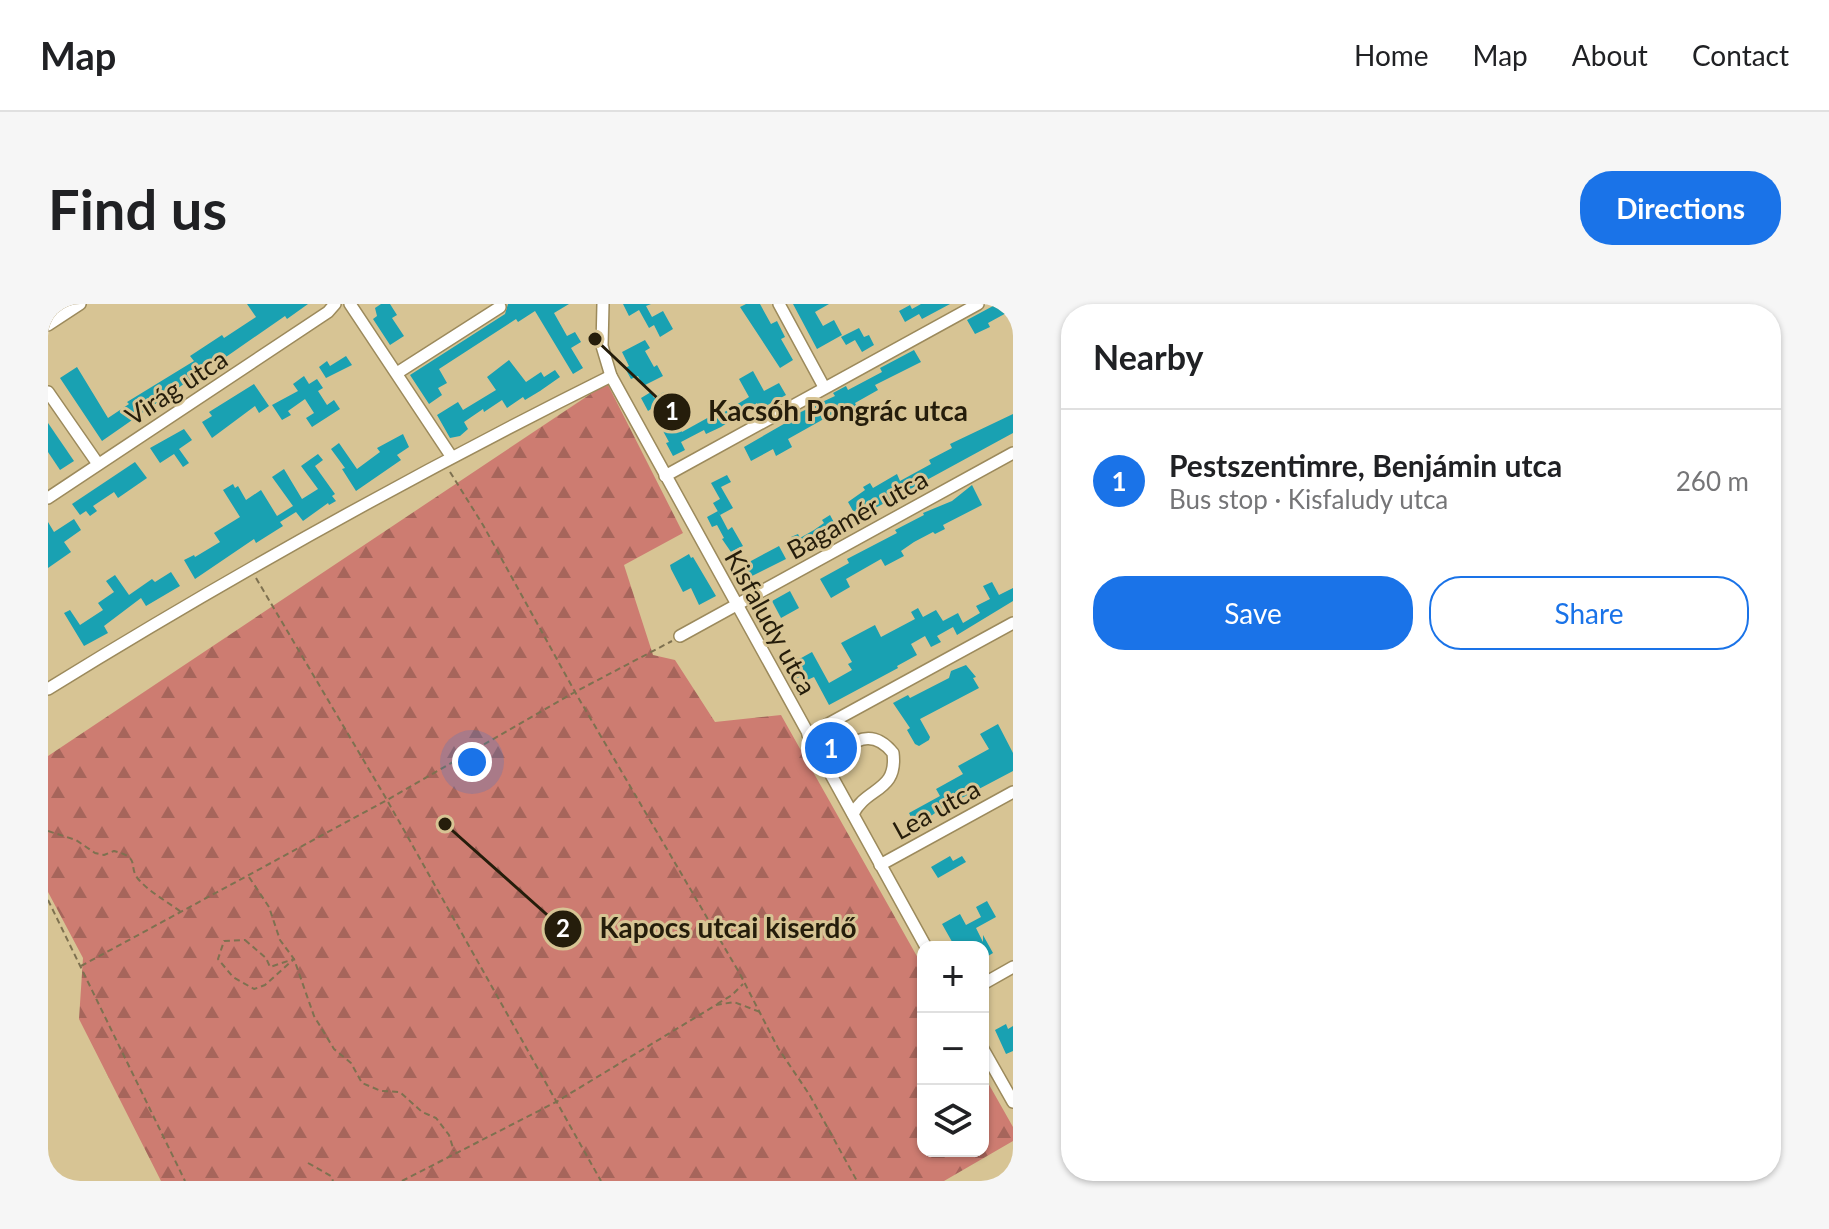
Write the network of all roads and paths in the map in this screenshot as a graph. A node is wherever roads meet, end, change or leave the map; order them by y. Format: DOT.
graph roads {
  1 [pos="80,304"];
  2 [pos="603,304"];
  3 [pos="779,304"];
  4 [pos="978,304"];
  5 [pos="500,307"];
  6 [pos="331,308"];
  7 [pos="353,308"];
  8 [pos="48,325"];
  9 [pos="397,373"];
  10 [pos="611,376"];
  11 [pos="824,387"];
  12 [pos="48,392"];
  13 [pos="1013,453"];
  14 [pos="447,458"];
  15 [pos="98,464"];
  16 [pos="665,476"];
  17 [pos="48,498"];
  18 [pos="250,567"];
  19 [pos="737,605"];
  20 [pos="1013,623"];
  21 [pos="680,636"];
  22 [pos="48,689"];
  23 [pos="575,692"];
  24 [pos="808,735"];
  25 [pos="828,771"];
  26 [pos="1013,792"];
  27 [pos="387,800"];
  28 [pos="853,814"];
  29 [pos="49,832"];
  30 [pos="48,838"];
  31 [pos="880,865"];
  32 [pos="248,876"];
  33 [pos="48,900"];
  34 [pos="181,912"];
  35 [pos="923,941"];
  36 [pos="294,959"];
  37 [pos="81,966"];
  38 [pos="1013,967"];
  39 [pos="989,981"];
  40 [pos="744,982"];
  41 [pos="716,1005"];
  42 [pos="761,1013"];
  43 [pos="989,1060"];
  44 [pos="556,1102"];
  45 [pos="1013,1102"];
  46 [pos="455,1152"];
  47 [pos="308,1163"];
  48 [pos="185,1181"];
  49 [pos="333,1181"];
  50 [pos="402,1181"];
  51 [pos="601,1181"];
  52 [pos="857,1181"];
  1 -- 8 [label="street"];
  2 -- 10 [label="street, Kisfaludy utca"];
  3 -- 11 [label="street"];
  4 -- 11 [label="street"];
  5 -- 9 [label="street"];
  6 -- 7 [label="street, Virág utca"];
  6 -- 15 [label="street, Virág utca"];
  7 -- 9 [label="street"];
  9 -- 14 [label="street"];
  10 -- 14 [label="street"];
  10 -- 16 [label="street, Kisfaludy utca"];
  11 -- 16 [label="street"];
  12 -- 15 [label="street"];
  13 -- 19 [label="street, Bagamér utca"];
  14 -- 18 [label="street"];
  14 -- 23 [label="path"];
  15 -- 17 [label="street, Virág utca"];
  16 -- 19 [label="street, Kisfaludy utca"];
  18 -- 22 [label="street"];
  18 -- 27 [label="path"];
  19 -- 21 [label="street, Bagamér utca"];
  19 -- 24 [label="street, Kisfaludy utca"];
  20 -- 24 [label="street"];
  21 -- 23 [label="path"];
  23 -- 27 [label="path"];
  23 -- 40 [label="path"];
  24 -- 25 [label="street, Kisfaludy utca"];
  25 -- 28 [label="street, Kisfaludy utca"];
  25 -- 28 [label="street"];
  26 -- 31 [label="street, Lea utca"];
  27 -- 32 [label="path"];
  27 -- 44 [label="path"];
  28 -- 31 [label="street, Kisfaludy utca"];
  29 -- 30 [label="path"];
  29 -- 34 [label="path"];
  31 -- 35 [label="street, Kisfaludy utca"];
  32 -- 34 [label="path"];
  32 -- 36 [label="path"];
  33 -- 37 [label="path"];
  34 -- 37 [label="path"];
  36 -- 36 [label="path"];
  36 -- 46 [label="path"];
  37 -- 48 [label="path"];
  38 -- 39 [label="street"];
  40 -- 41 [label="path"];
  40 -- 42 [label="path"];
  41 -- 42 [label="path"];
  41 -- 44 [label="path"];
  42 -- 52 [label="path"];
  43 -- 45 [label="street"];
  44 -- 46 [label="path"];
  44 -- 51 [label="path"];
  46 -- 50 [label="path"];
  47 -- 49 [label="path"];
}
